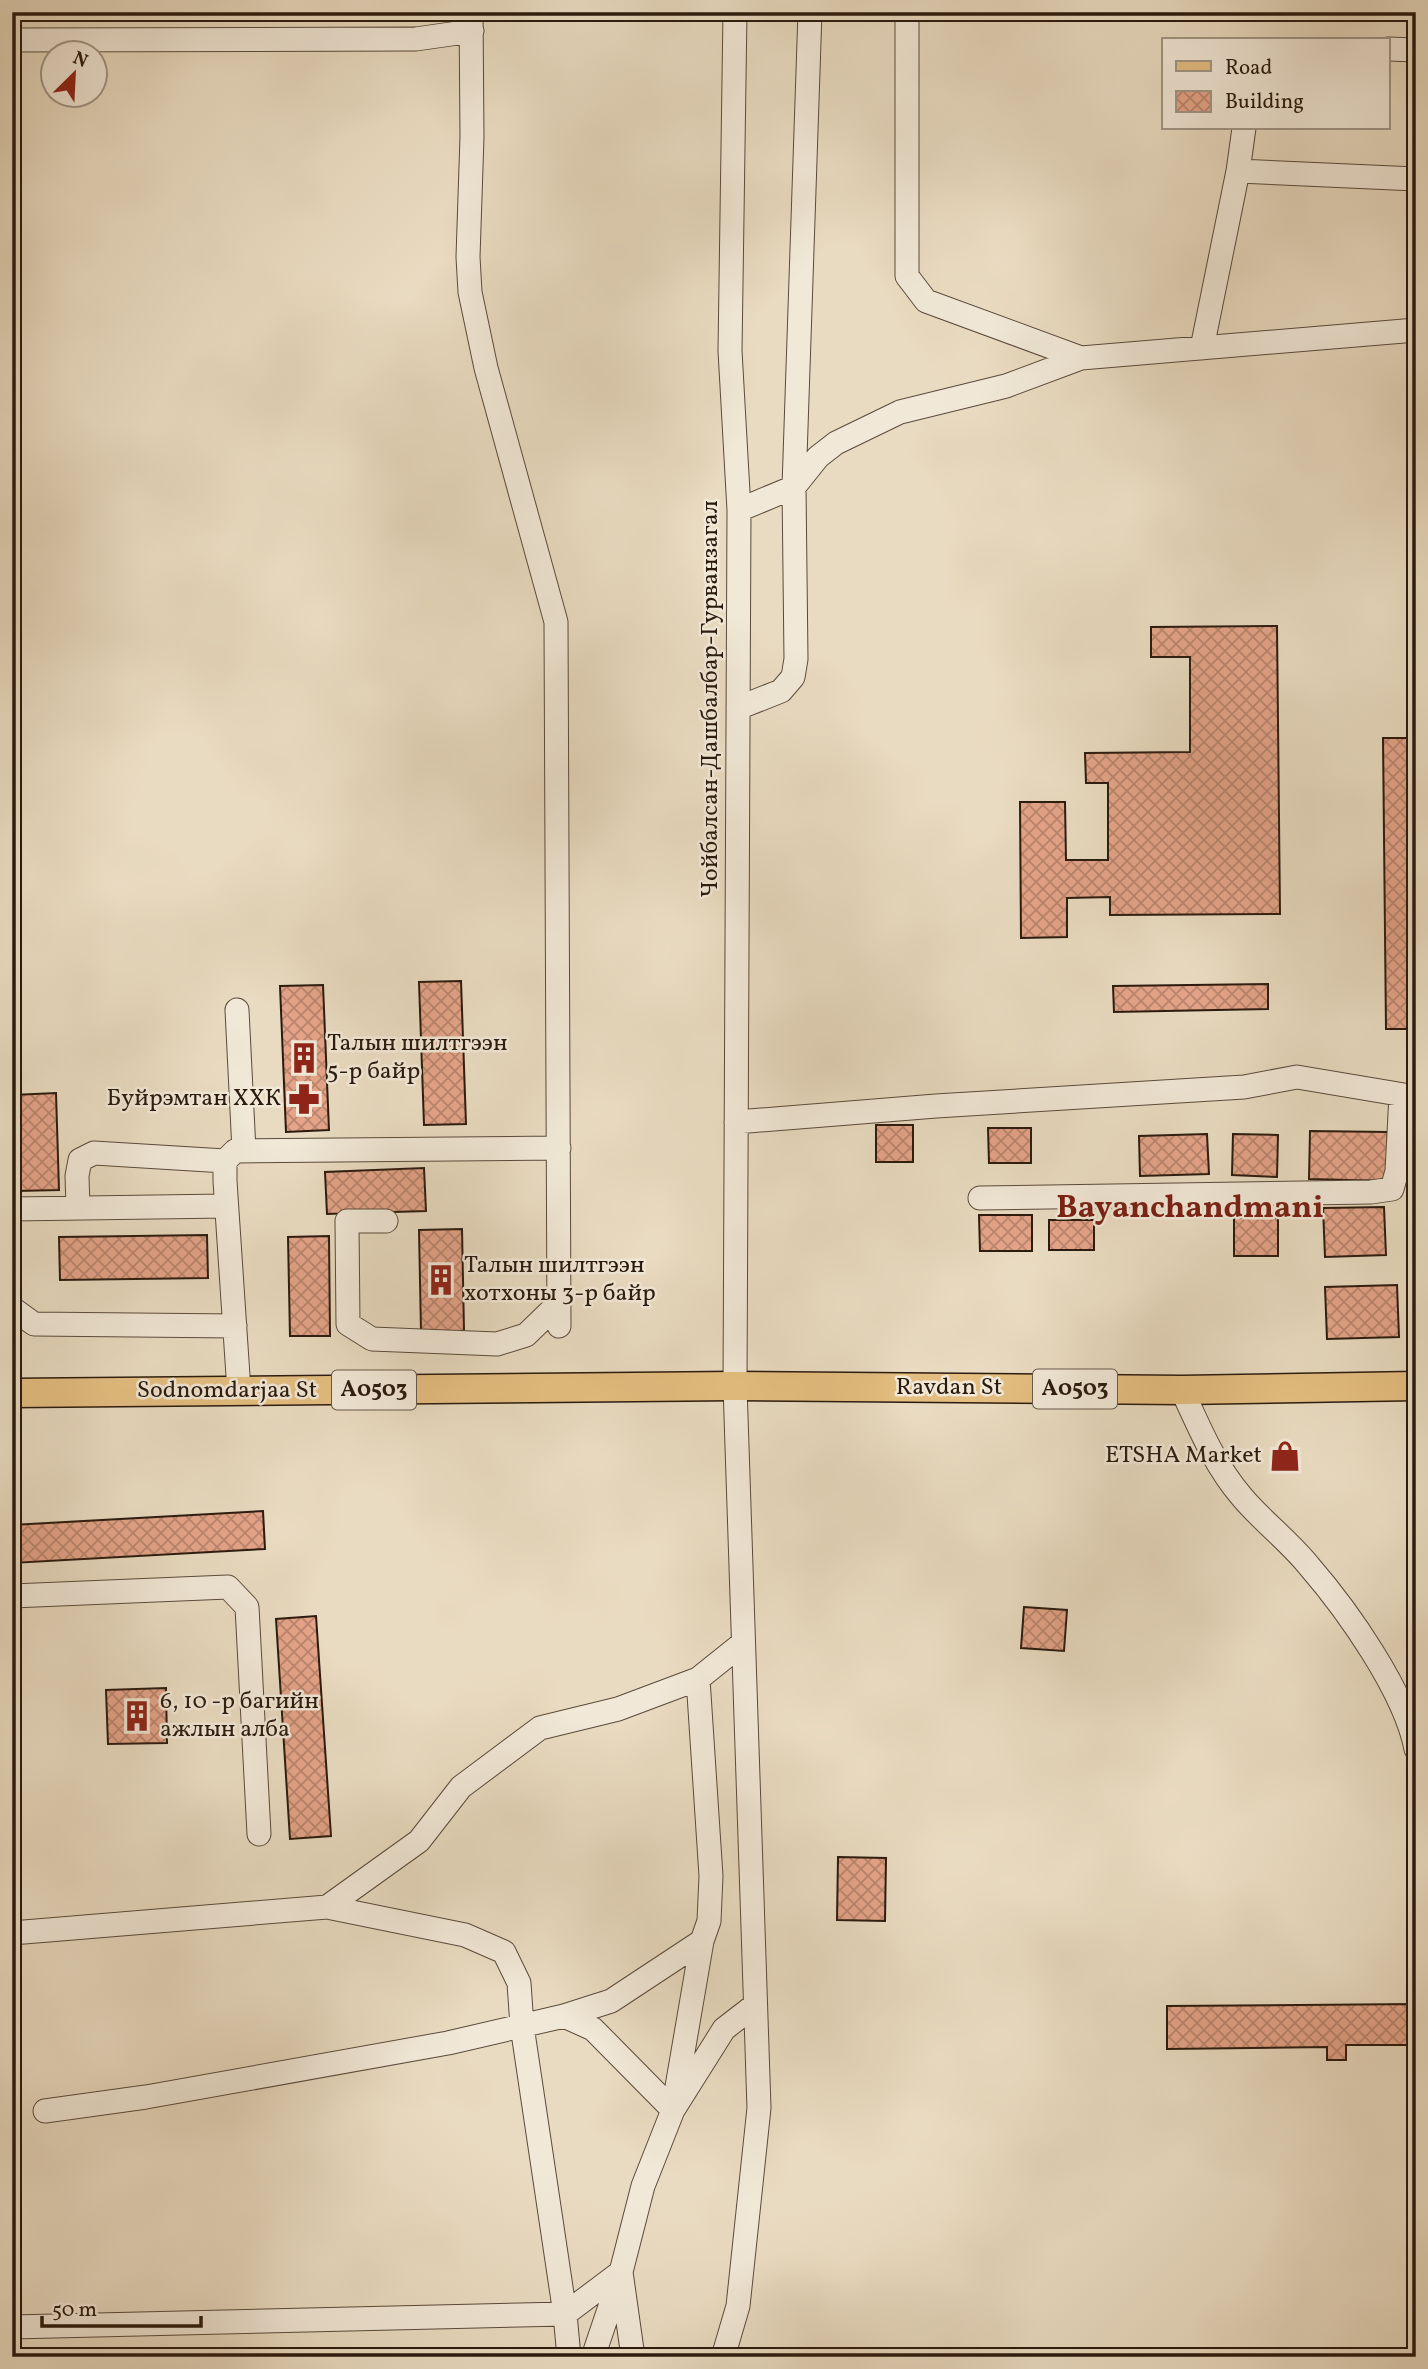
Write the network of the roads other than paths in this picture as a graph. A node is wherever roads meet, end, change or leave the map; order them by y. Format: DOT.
graph roads {
  1 [pos="735,12"];
  2 [pos="810,12"];
  3 [pos="907,12"];
  4 [pos="472,22"];
  5 [pos="12,40"];
  6 [pos="1390,49"];
  7 [pos="1416,50"];
  8 [pos="1244,130"];
  9 [pos="1238,171"];
  10 [pos="1416,179"];
  11 [pos="1416,330"];
  12 [pos="1202,348"];
  13 [pos="1081,358"];
  14 [pos="794,487"];
  15 [pos="739,510"];
  16 [pos="738,708"];
  17 [pos="237,1010"];
  18 [pos="1409,1096"];
  19 [pos="736,1122"];
  20 [pos="559,1148"];
  21 [pos="235,1156"];
  22 [pos="980,1198"];
  23 [pos="226,1206"];
  24 [pos="78,1207"];
  25 [pos="12,1209"];
  26 [pos="386,1221"];
  27 [pos="559,1303"];
  28 [pos="12,1308"];
  29 [pos="235,1326"];
  30 [pos="559,1326"];
  31 [pos="735,1386"];
  32 [pos="1416,1386"];
  33 [pos="1182,1390"];
  34 [pos="239,1391"];
  35 [pos="12,1393"];
  36 [pos="12,1596"];
  37 [pos="743,1643"];
  38 [pos="698,1679"];
  39 [pos="1416,1749"];
  40 [pos="260,1834"];
  41 [pos="327,1907"];
  42 [pos="12,1933"];
  43 [pos="702,1941"];
  44 [pos="755,2005"];
  45 [pos="564,2016"];
  46 [pos="522,2026"];
  47 [pos="673,2110"];
  48 [pos="45,2111"];
  49 [pos="621,2272"];
  50 [pos="565,2314"];
  51 [pos="12,2327"];
  52 [pos="569,2357"];
  53 [pos="593,2357"];
  54 [pos="633,2357"];
  55 [pos="723,2357"];
  1 -- 15 [label="street, Чойбалсан-Дашбалбар-Гурванзагал"];
  2 -- 14 [label="street"];
  3 -- 13 [label="street"];
  4 -- 5 [label="street"];
  4 -- 20 [label="street"];
  6 -- 7 [label="street"];
  8 -- 9 [label="street"];
  9 -- 10 [label="street"];
  9 -- 12 [label="street"];
  11 -- 12 [label="street"];
  12 -- 13 [label="street"];
  13 -- 14 [label="street"];
  14 -- 15 [label="street"];
  14 -- 16 [label="street"];
  15 -- 16 [label="street, Чойбалсан-Дашбалбар-Гурванзагал"];
  16 -- 19 [label="street, Чойбалсан-Дашбалбар-Гурванзагал"];
  17 -- 21 [label="street"];
  18 -- 19 [label="street"];
  18 -- 22 [label="street"];
  19 -- 31 [label="street, Чойбалсан-Дашбалбар-Гурванзагал"];
  20 -- 21 [label="street"];
  20 -- 27 [label="street"];
  21 -- 23 [label="street"];
  21 -- 24 [label="street"];
  23 -- 24 [label="street"];
  23 -- 29 [label="street"];
  24 -- 25 [label="street"];
  26 -- 27 [label="street"];
  27 -- 30 [label="street"];
  28 -- 29 [label="street"];
  29 -- 34 [label="street"];
  31 -- 33 [label="main road, Ravdan St / A0503"];
  31 -- 34 [label="main road, Sodnomdarjaa St / A0503"];
  31 -- 37 [label="street, Чойбалсан-Дашбалбар-Гурванзагал"];
  32 -- 33 [label="main road, Ravdan St / A0503"];
  33 -- 39 [label="street"];
  34 -- 35 [label="main road, Sodnomdarjaa St / A0503"];
  36 -- 40 [label="street"];
  37 -- 38 [label="street"];
  37 -- 44 [label="street, Чойбалсан-Дашбалбар-Гурванзагал"];
  38 -- 41 [label="street"];
  38 -- 43 [label="street"];
  41 -- 42 [label="street"];
  41 -- 46 [label="street"];
  43 -- 45 [label="street"];
  43 -- 47 [label="street"];
  44 -- 47 [label="street"];
  44 -- 55 [label="street, Чойбалсан-Дашбалбар-Гурванзагал"];
  45 -- 46 [label="street"];
  45 -- 47 [label="street"];
  46 -- 48 [label="street"];
  46 -- 50 [label="street"];
  47 -- 49 [label="street"];
  49 -- 50 [label="street"];
  49 -- 53 [label="street"];
  49 -- 54 [label="street"];
  50 -- 51 [label="street"];
  50 -- 52 [label="street"];
}
